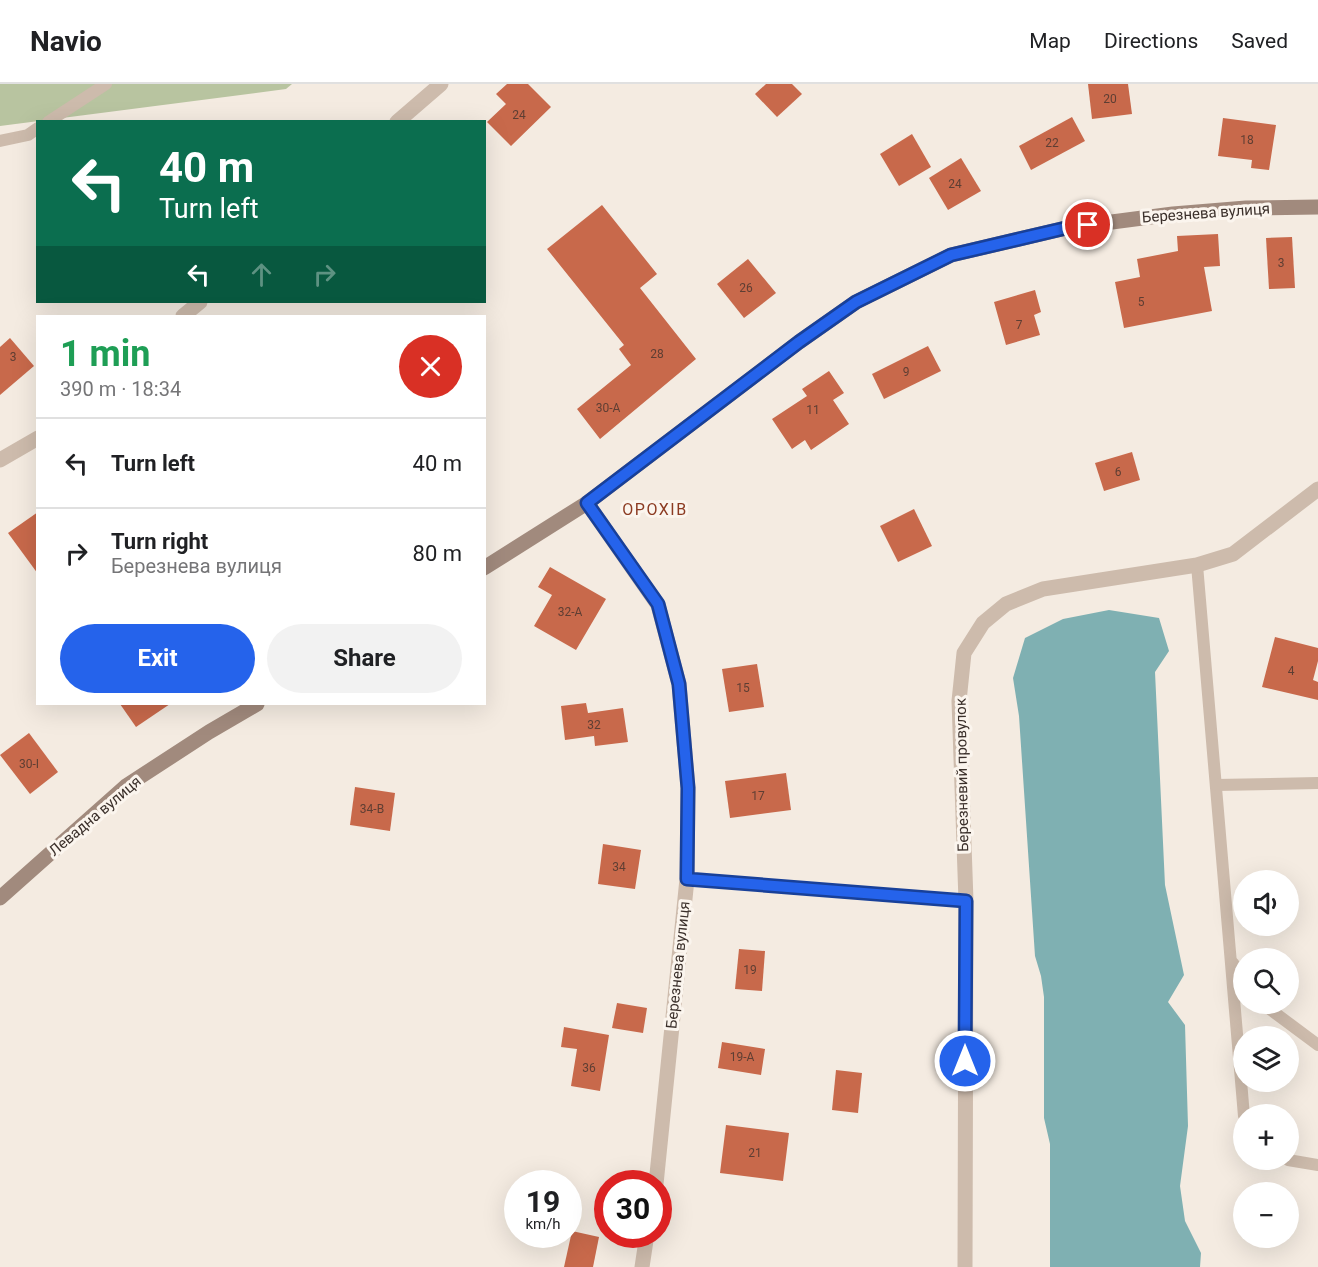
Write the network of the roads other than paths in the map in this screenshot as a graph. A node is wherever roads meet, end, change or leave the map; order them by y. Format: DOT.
graph roads {
  1 [pos="106,84"];
  2 [pos="441,84"];
  3 [pos="51,120"];
  4 [pos="400,120"];
  5 [pos="36,129"];
  6 [pos="0,141"];
  7 [pos="1318,207"];
  8 [pos="199,303"];
  9 [pos="184,315"];
  10 [pos="36,439"];
  11 [pos="0,460"];
  12 [pos="1318,489"];
  13 [pos="587,503"];
  14 [pos="486,566"];
  15 [pos="1197,566"];
  16 [pos="255,705"];
  17 [pos="1318,783"];
  18 [pos="1216,785"];
  19 [pos="687,879"];
  20 [pos="0,898"];
  21 [pos="966,901"];
  22 [pos="1231,959"];
  23 [pos="1233,962"];
  24 [pos="1276,1014"];
  25 [pos="1318,1045"];
  26 [pos="1243,1104"];
  27 [pos="1299,1162"];
  28 [pos="1318,1165"];
  29 [pos="657,1170"];
  30 [pos="645,1248"];
  31 [pos="642,1267"];
  32 [pos="965,1267"];
  1 -- 3 [label="lane"];
  2 -- 4 [label="street"];
  5 -- 6 [label="lane"];
  7 -- 13 [label="street, Березнева вулиця"];
  8 -- 9 [label="street"];
  10 -- 11 [label="street"];
  12 -- 15 [label="street, Березневий провулок"];
  13 -- 14 [label="street"];
  13 -- 19 [label="street, Березнева вулиця"];
  15 -- 18 [label="lane"];
  15 -- 21 [label="street, Березневий провулок"];
  16 -- 20 [label="street, Левадна вулиця"];
  17 -- 18 [label="lane"];
  18 -- 22 [label="lane"];
  19 -- 21 [label="lane"];
  19 -- 29 [label="street, Березнева вулиця"];
  21 -- 32 [label="street, Березневий провулок"];
  22 -- 23 [label="lane"];
  22 -- 26 [label="lane"];
  24 -- 25 [label="lane"];
  27 -- 28 [label="lane"];
  30 -- 31 [label="street"];
}
